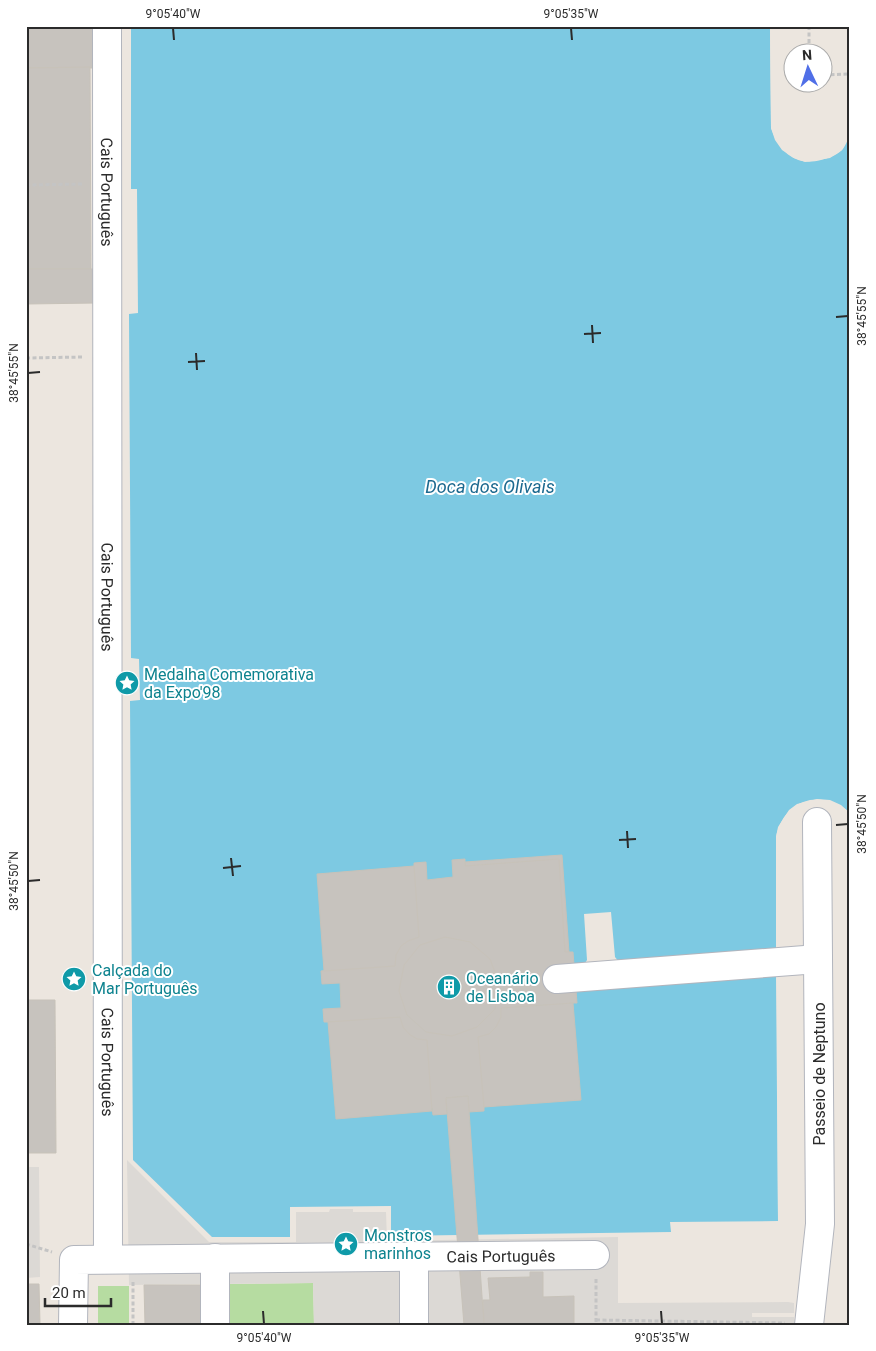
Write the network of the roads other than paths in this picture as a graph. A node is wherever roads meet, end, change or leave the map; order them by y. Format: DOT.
graph roads {
  1 [pos="108,26"];
  2 [pos="817,822"];
  3 [pos="818,959"];
  4 [pos="558,979"];
  5 [pos="596,1255"];
  6 [pos="414,1256"];
  7 [pos="215,1258"];
  8 [pos="120,1259"];
  9 [pos="809,1324"];
  10 [pos="73,1325"];
  11 [pos="215,1325"];
  12 [pos="414,1325"];
  1 -- 8 [label="street, Cais Português"];
  2 -- 3 [label="street, Passeio de Neptuno"];
  3 -- 4 [label="street"];
  3 -- 9 [label="street, Passeio de Neptuno"];
  5 -- 6 [label="street, Cais Português"];
  6 -- 7 [label="street, Cais Português"];
  6 -- 12 [label="street"];
  7 -- 8 [label="street, Cais Português"];
  7 -- 11 [label="street"];
  8 -- 10 [label="street, Cais Português"];
}
